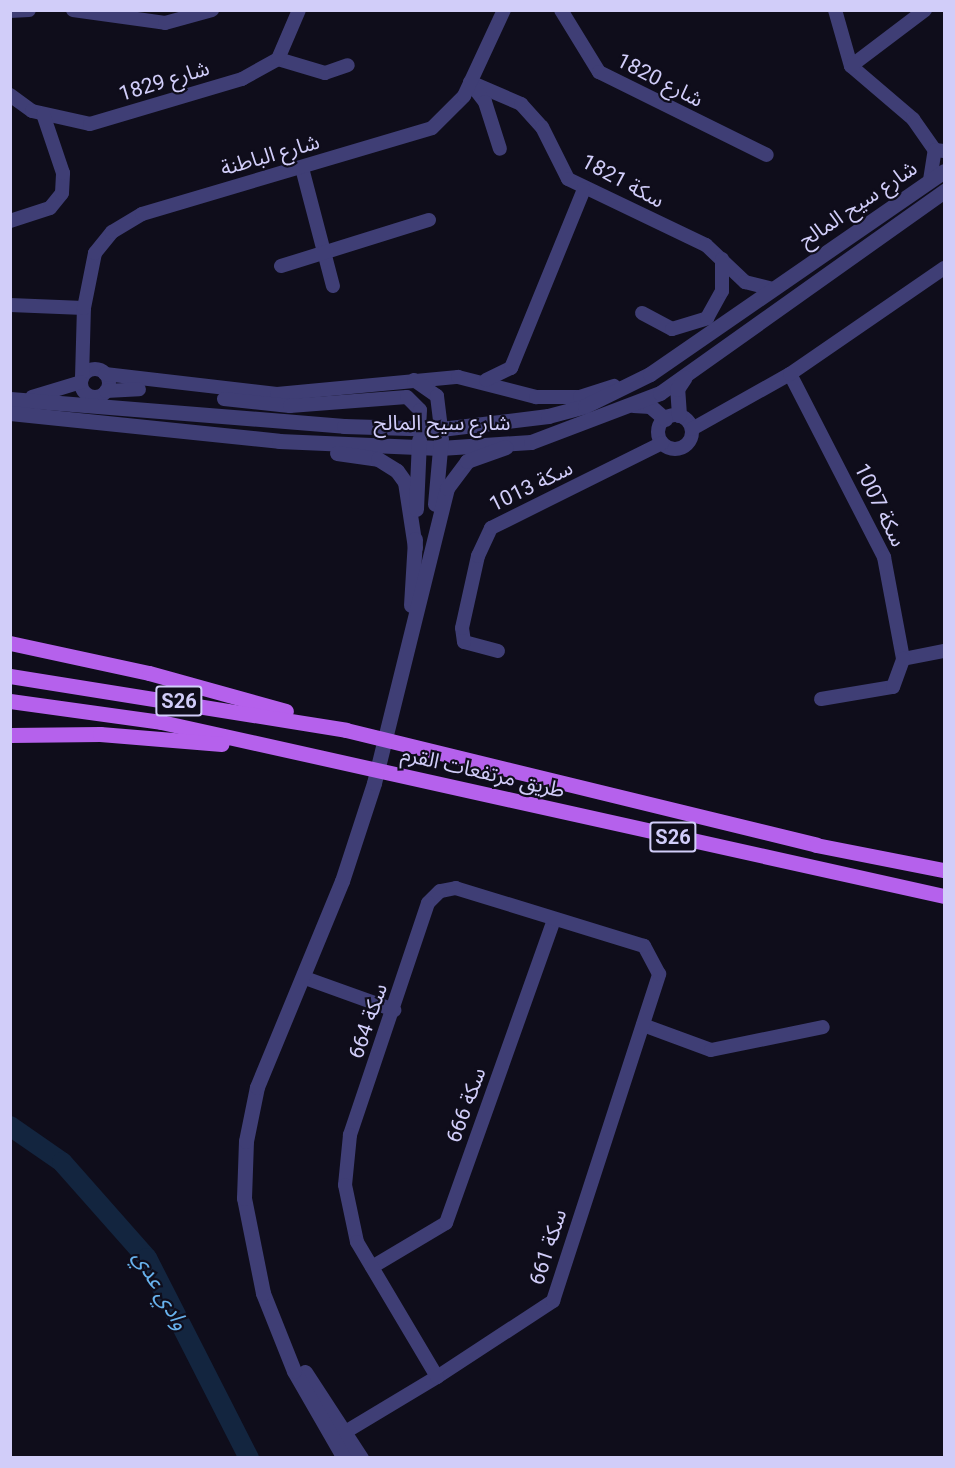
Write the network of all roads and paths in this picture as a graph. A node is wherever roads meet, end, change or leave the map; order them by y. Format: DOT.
graph roads {
  1 [pos="29,10"];
  2 [pos="73,10"];
  3 [pos="212,10"];
  4 [pos="299,10"];
  5 [pos="504,10"];
  6 [pos="561,10"];
  7 [pos="835,10"];
  8 [pos="925,10"];
  9 [pos="10,11"];
  10 [pos="278,58"];
  11 [pos="348,65"];
  12 [pos="850,66"];
  13 [pos="470,82"];
  14 [pos="10,95"];
  15 [pos="43,114"];
  16 [pos="500,149"];
  17 [pos="940,150"];
  18 [pos="767,155"];
  19 [pos="302,168"];
  20 [pos="945,171"];
  21 [pos="930,180"];
  22 [pos="584,189"];
  23 [pos="945,191"];
  24 [pos="429,220"];
  25 [pos="10,221"];
  26 [pos="324,254"];
  27 [pos="722,259"];
  28 [pos="281,266"];
  29 [pos="945,268"];
  30 [pos="745,282"];
  31 [pos="333,286"];
  32 [pos="773,289"];
  33 [pos="10,305"];
  34 [pos="84,308"];
  35 [pos="744,312"];
  36 [pos="642,313"];
  37 [pos="85,354"];
  38 [pos="511,368"];
  39 [pos="102,372"];
  40 [pos="687,373"];
  41 [pos="650,374"];
  42 [pos="790,374"];
  43 [pos="81,380"];
  44 [pos="413,380"];
  45 [pos="486,380"];
  46 [pos="106,391"];
  47 [pos="518,391"];
  48 [pos="10,399"];
  49 [pos="633,405"];
  50 [pos="10,413"];
  51 [pos="672,417"];
  52 [pos="419,428"];
  53 [pos="441,429"];
  54 [pos="692,429"];
  55 [pos="279,441"];
  56 [pos="662,443"];
  57 [pos="419,447"];
  58 [pos="506,447"];
  59 [pos="440,448"];
  60 [pos="415,547"];
  61 [pos="431,549"];
  62 [pos="410,625"];
  63 [pos="10,643"];
  64 [pos="498,651"];
  65 [pos="945,651"];
  66 [pos="903,658"];
  67 [pos="10,676"];
  68 [pos="821,699"];
  69 [pos="10,701"];
  70 [pos="346,730"];
  71 [pos="10,735"];
  72 [pos="323,757"];
  73 [pos="945,870"];
  74 [pos="945,896"];
  75 [pos="554,920"];
  76 [pos="655,960"];
  77 [pos="305,978"];
  78 [pos="394,1010"];
  79 [pos="644,1025"];
  80 [pos="823,1027"];
  81 [pos="372,1267"];
  82 [pos="437,1377"];
  83 [pos="340,1435"];
  84 [pos="344,1458"];
  85 [pos="361,1458"];
  1 -- 9 [label="street"];
  2 -- 3 [label="street"];
  4 -- 10 [label="street"];
  5 -- 13 [label="street, شارع الباطنة"];
  6 -- 18 [label="street, 1820 شارع"];
  7 -- 12 [label="street"];
  8 -- 12 [label="street"];
  10 -- 11 [label="street"];
  10 -- 15 [label="street, 1829 شارع"];
  12 -- 17 [label="street"];
  13 -- 16 [label="street"];
  13 -- 19 [label="street, شارع الباطنة"];
  13 -- 22 [label="street, سكة 1821"];
  14 -- 15 [label="street, 1829 شارع"];
  15 -- 25 [label="street"];
  17 -- 21 [label="street"];
  19 -- 26 [label="street"];
  19 -- 34 [label="street, شارع الباطنة"];
  20 -- 21 [label="street, شارع سيح المالح"];
  21 -- 32 [label="street, شارع سيح المالح"];
  22 -- 27 [label="street, سكة 1821"];
  22 -- 38 [label="street"];
  23 -- 40 [label="street, شارع سيح المالح"];
  24 -- 26 [label="street"];
  26 -- 28 [label="street"];
  26 -- 31 [label="street"];
  27 -- 30 [label="street, سكة 1821"];
  27 -- 36 [label="street"];
  29 -- 42 [label="street"];
  30 -- 32 [label="street"];
  30 -- 35 [label="street"];
  32 -- 35 [label="street, شارع سيح المالح"];
  33 -- 34 [label="street"];
  34 -- 37 [label="street, شارع الباطنة"];
  35 -- 41 [label="street, شارع سيح المالح"];
  37 -- 39 [label="street"];
  37 -- 43 [label="street, شارع الباطنة"];
  38 -- 45 [label="street"];
  38 -- 47 [label="street"];
  39 -- 43 [label="street"];
  39 -- 44 [label="street"];
  39 -- 46 [label="street"];
  40 -- 49 [label="street, شارع سيح المالح"];
  40 -- 51 [label="street"];
  41 -- 47 [label="street"];
  41 -- 53 [label="street, شارع سيح المالح"];
  42 -- 54 [label="street"];
  42 -- 66 [label="street, سكة 1007"];
  43 -- 46 [label="street"];
  43 -- 48 [label="street"];
  44 -- 45 [label="street"];
  44 -- 53 [label="street"];
  45 -- 47 [label="street"];
  46 -- 52 [label="street"];
  48 -- 52 [label="street, شارع سيح المالح"];
  49 -- 51 [label="street"];
  49 -- 58 [label="street, شارع سيح المالح"];
  50 -- 55 [label="street, شارع سيح المالح"];
  51 -- 54 [label="street"];
  51 -- 56 [label="street"];
  52 -- 53 [label="street, شارع سيح المالح"];
  52 -- 57 [label="street"];
  53 -- 59 [label="street"];
  54 -- 56 [label="street"];
  55 -- 57 [label="street, شارع سيح المالح"];
  55 -- 60 [label="street"];
  56 -- 64 [label="street, سكة 1013"];
  57 -- 59 [label="street, شارع سيح المالح"];
  57 -- 60 [label="street"];
  58 -- 59 [label="street, شارع سيح المالح"];
  58 -- 61 [label="street"];
  59 -- 61 [label="street"];
  60 -- 62 [label="street"];
  61 -- 62 [label="street"];
  62 -- 77 [label="street"];
  63 -- 70 [label="main road"];
  65 -- 66 [label="street"];
  66 -- 68 [label="street"];
  67 -- 70 [label="main road, طريق مرتفعات القرم / S26"];
  69 -- 72 [label="main road, طريق مرتفعات القرم / S26"];
  70 -- 73 [label="main road, طريق مرتفعات القرم / S26"];
  71 -- 72 [label="main road"];
  72 -- 74 [label="main road, طريق مرتفعات القرم / S26"];
  75 -- 76 [label="street, سكة 664"];
  75 -- 78 [label="street, سكة 664"];
  75 -- 81 [label="street, سكة 666"];
  76 -- 79 [label="street, سكة 661"];
  77 -- 78 [label="street"];
  77 -- 83 [label="street"];
  78 -- 81 [label="street, سكة 664"];
  79 -- 80 [label="street"];
  79 -- 82 [label="street, سكة 661"];
  81 -- 82 [label="street, سكة 664"];
  82 -- 83 [label="street, سكة 661"];
  83 -- 84 [label="street"];
  83 -- 85 [label="street"];
}
